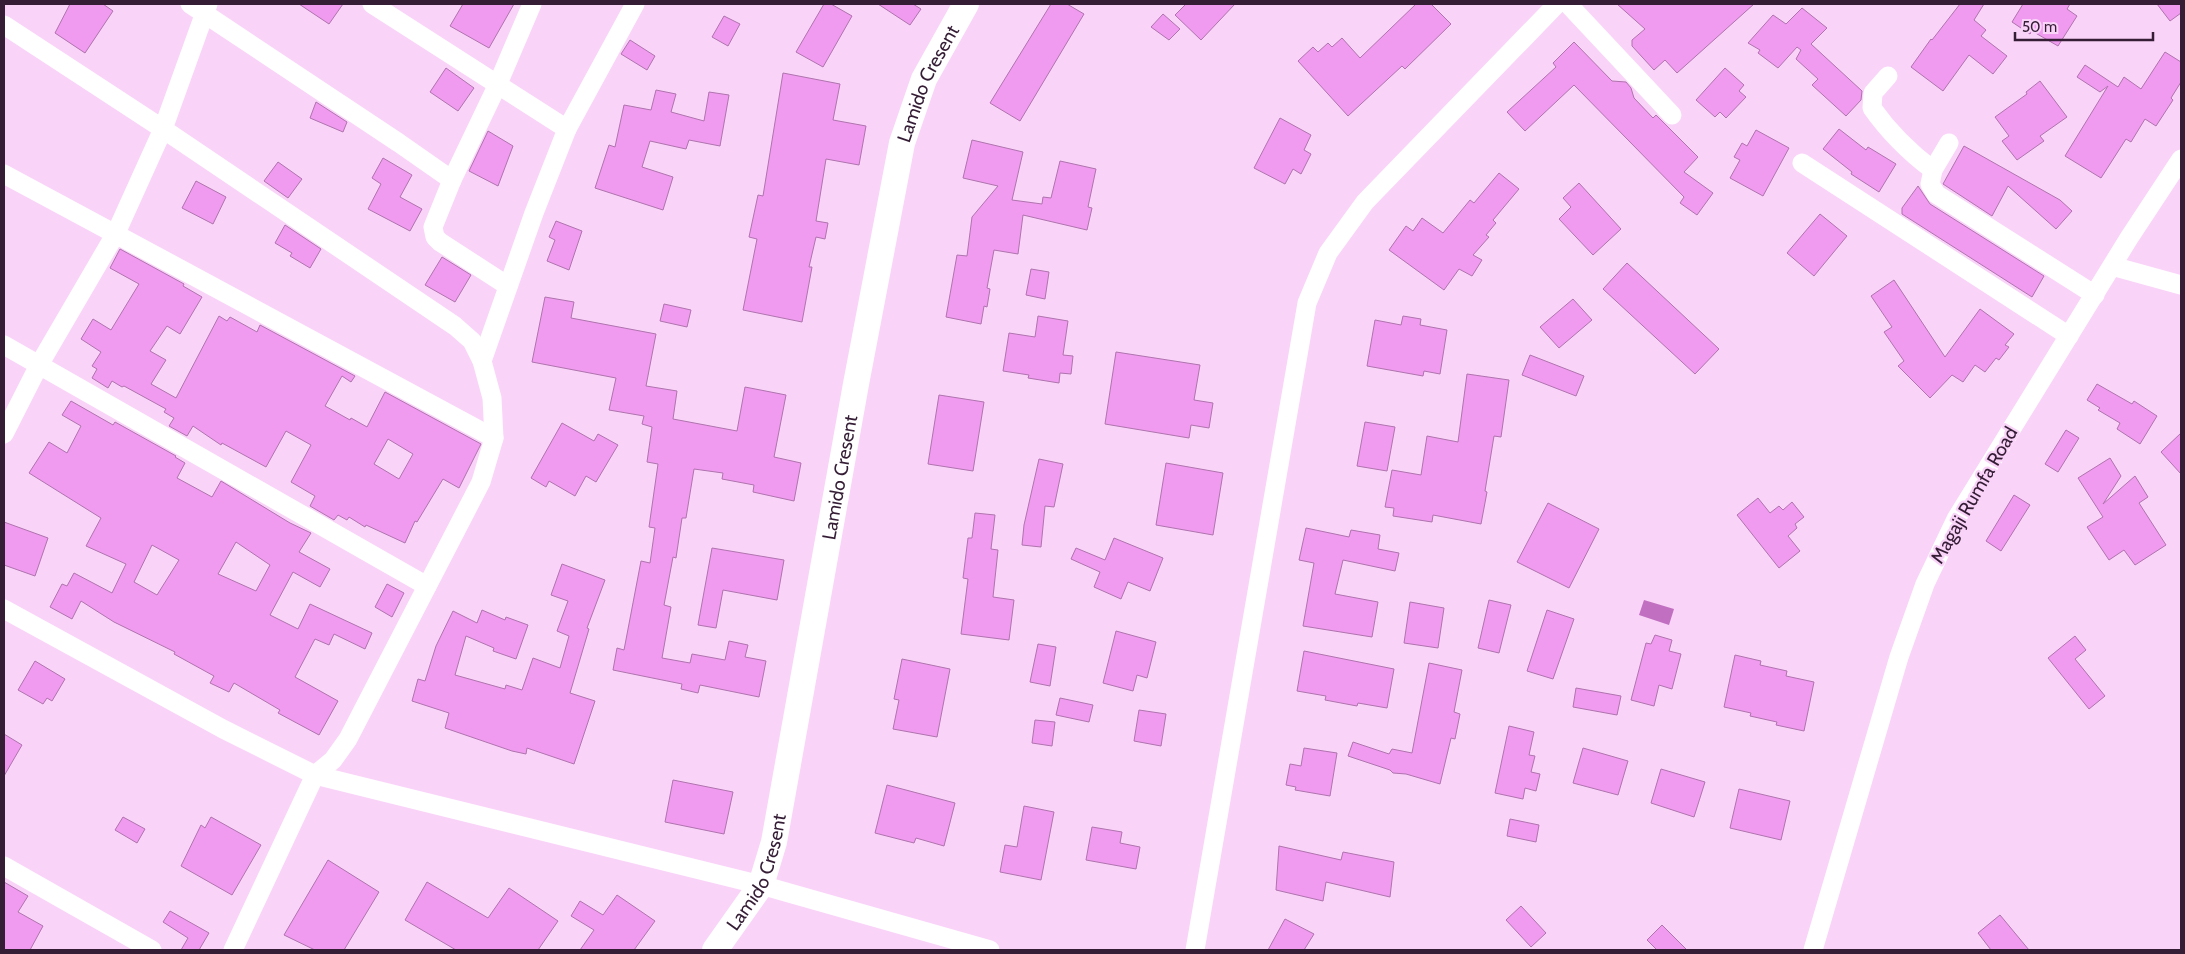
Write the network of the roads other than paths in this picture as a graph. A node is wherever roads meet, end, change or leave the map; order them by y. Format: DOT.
graph roads {
  1 [pos="372,4"];
  2 [pos="532,4"];
  3 [pos="635,4"];
  4 [pos="966,4"];
  5 [pos="1557,4"];
  6 [pos="1568,4"];
  7 [pos="201,7"];
  8 [pos="4,25"];
  9 [pos="1888,76"];
  10 [pos="497,86"];
  11 [pos="1672,115"];
  12 [pos="164,129"];
  13 [pos="567,130"];
  14 [pos="1949,143"];
  15 [pos="2181,159"];
  16 [pos="1802,163"];
  17 [pos="1933,170"];
  18 [pos="4,174"];
  19 [pos="452,180"];
  20 [pos="116,233"];
  21 [pos="2112,266"];
  22 [pos="2181,285"];
  23 [pos="508,286"];
  24 [pos="2095,295"];
  25 [pos="2069,336"];
  26 [pos="4,345"];
  27 [pos="482,361"];
  28 [pos="39,366"];
  29 [pos="4,434"];
  30 [pos="494,438"];
  31 [pos="427,586"];
  32 [pos="4,609"];
  33 [pos="314,775"];
  34 [pos="4,866"];
  35 [pos="762,885"];
  36 [pos="152,950"];
  37 [pos="233,950"];
  38 [pos="716,950"];
  39 [pos="990,950"];
  40 [pos="1194,950"];
  41 [pos="1812,950"];
  1 -- 10 [label="street"];
  2 -- 10 [label="street"];
  3 -- 13 [label="street"];
  4 -- 35 [label="street, Lamido Cresent"];
  5 -- 40 [label="street"];
  6 -- 11 [label="street"];
  7 -- 12 [label="street"];
  7 -- 19 [label="street"];
  8 -- 12 [label="street"];
  9 -- 17 [label="street"];
  10 -- 13 [label="street"];
  10 -- 19 [label="street"];
  12 -- 20 [label="street"];
  12 -- 27 [label="street"];
  13 -- 23 [label="street"];
  14 -- 17 [label="street"];
  15 -- 21 [label="street, Magaji Rumfa Road"];
  16 -- 25 [label="street"];
  17 -- 24 [label="street"];
  18 -- 20 [label="street"];
  19 -- 23 [label="street"];
  20 -- 28 [label="street"];
  20 -- 30 [label="street"];
  21 -- 22 [label="street"];
  21 -- 24 [label="street, Magaji Rumfa Road"];
  23 -- 27 [label="street"];
  24 -- 25 [label="street, Magaji Rumfa Road"];
  25 -- 41 [label="street, Magaji Rumfa Road"];
  26 -- 28 [label="street"];
  27 -- 30 [label="street"];
  28 -- 29 [label="street"];
  28 -- 31 [label="street"];
  30 -- 31 [label="street"];
  31 -- 33 [label="street"];
  32 -- 33 [label="street"];
  33 -- 35 [label="street"];
  33 -- 37 [label="street"];
  34 -- 36 [label="street"];
  35 -- 38 [label="street, Lamido Cresent"];
  35 -- 39 [label="street"];
}
